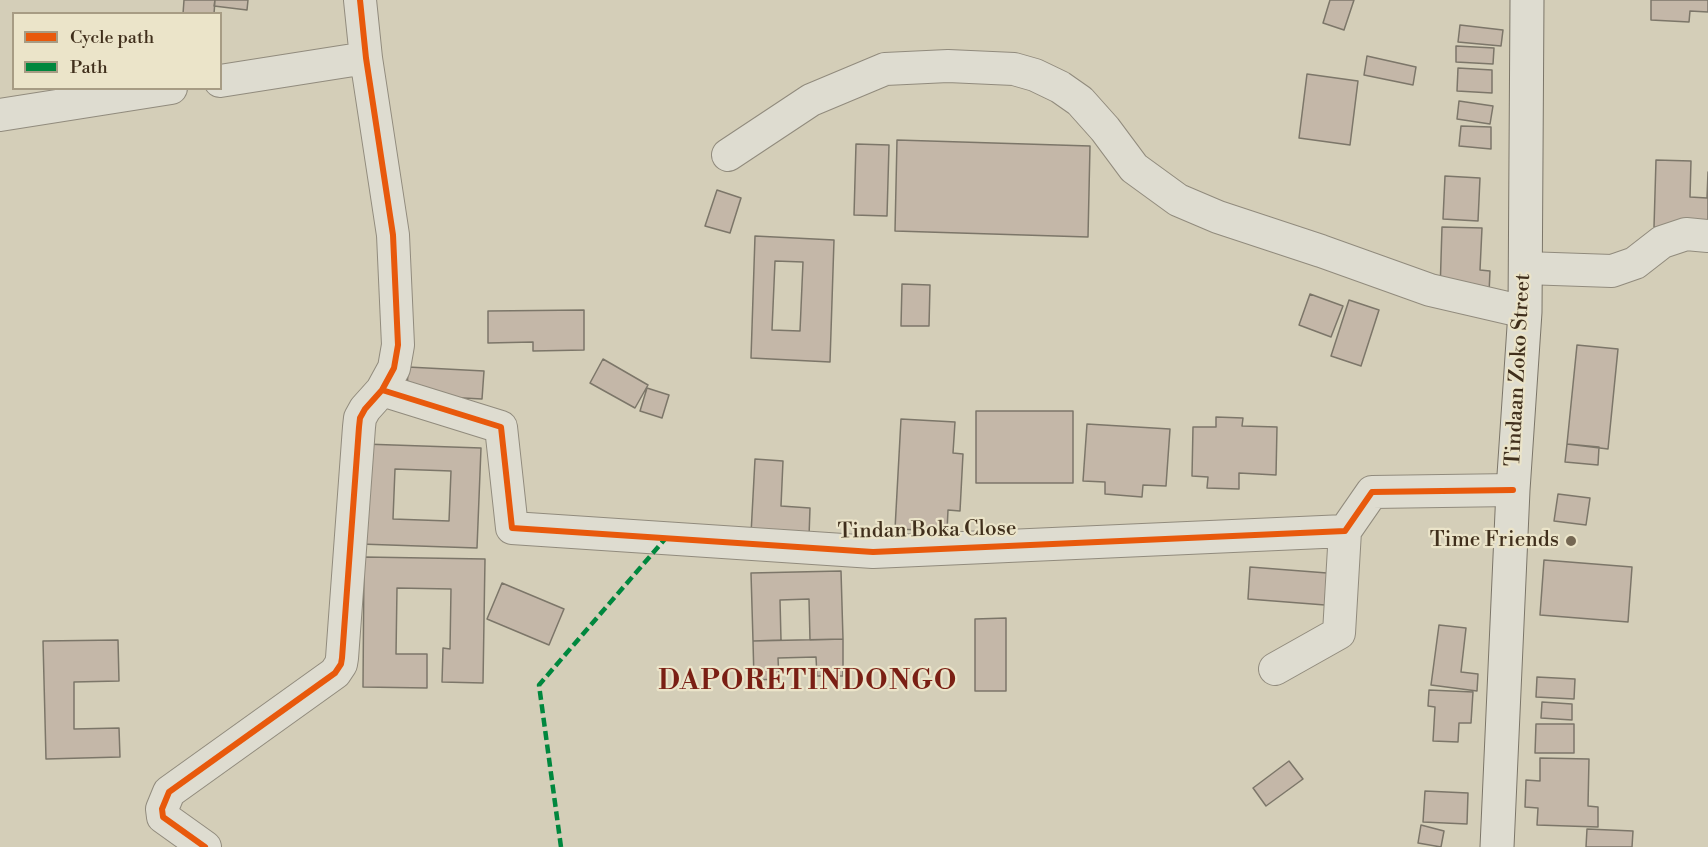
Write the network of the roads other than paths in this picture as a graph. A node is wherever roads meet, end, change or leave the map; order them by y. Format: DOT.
graph roads {
  1 [pos="360,0"];
  2 [pos="1527,0"];
  3 [pos="366,58"];
  4 [pos="222,81"];
  5 [pos="158,90"];
  6 [pos="0,115"];
  7 [pos="728,155"];
  8 [pos="1708,236"];
  9 [pos="1525,268"];
  10 [pos="1525,312"];
  11 [pos="382,390"];
  12 [pos="1513,490"];
  13 [pos="1345,531"];
  14 [pos="1275,669"];
  15 [pos="204,847"];
  16 [pos="1497,847"];
  1 -- 3 [label="street"];
  2 -- 9 [label="main road, Tindaan Zoko Street"];
  3 -- 4 [label="street"];
  3 -- 11 [label="street"];
  5 -- 6 [label="street"];
  7 -- 10 [label="street"];
  8 -- 9 [label="street"];
  9 -- 10 [label="main road, Tindaan Zoko Street"];
  10 -- 12 [label="main road, Tindaan Zoko Street"];
  11 -- 13 [label="street, Tindan Boka Close"];
  11 -- 15 [label="street"];
  12 -- 13 [label="street"];
  12 -- 16 [label="main road, Tindaan Zoko Street"];
  13 -- 14 [label="street"];
}
